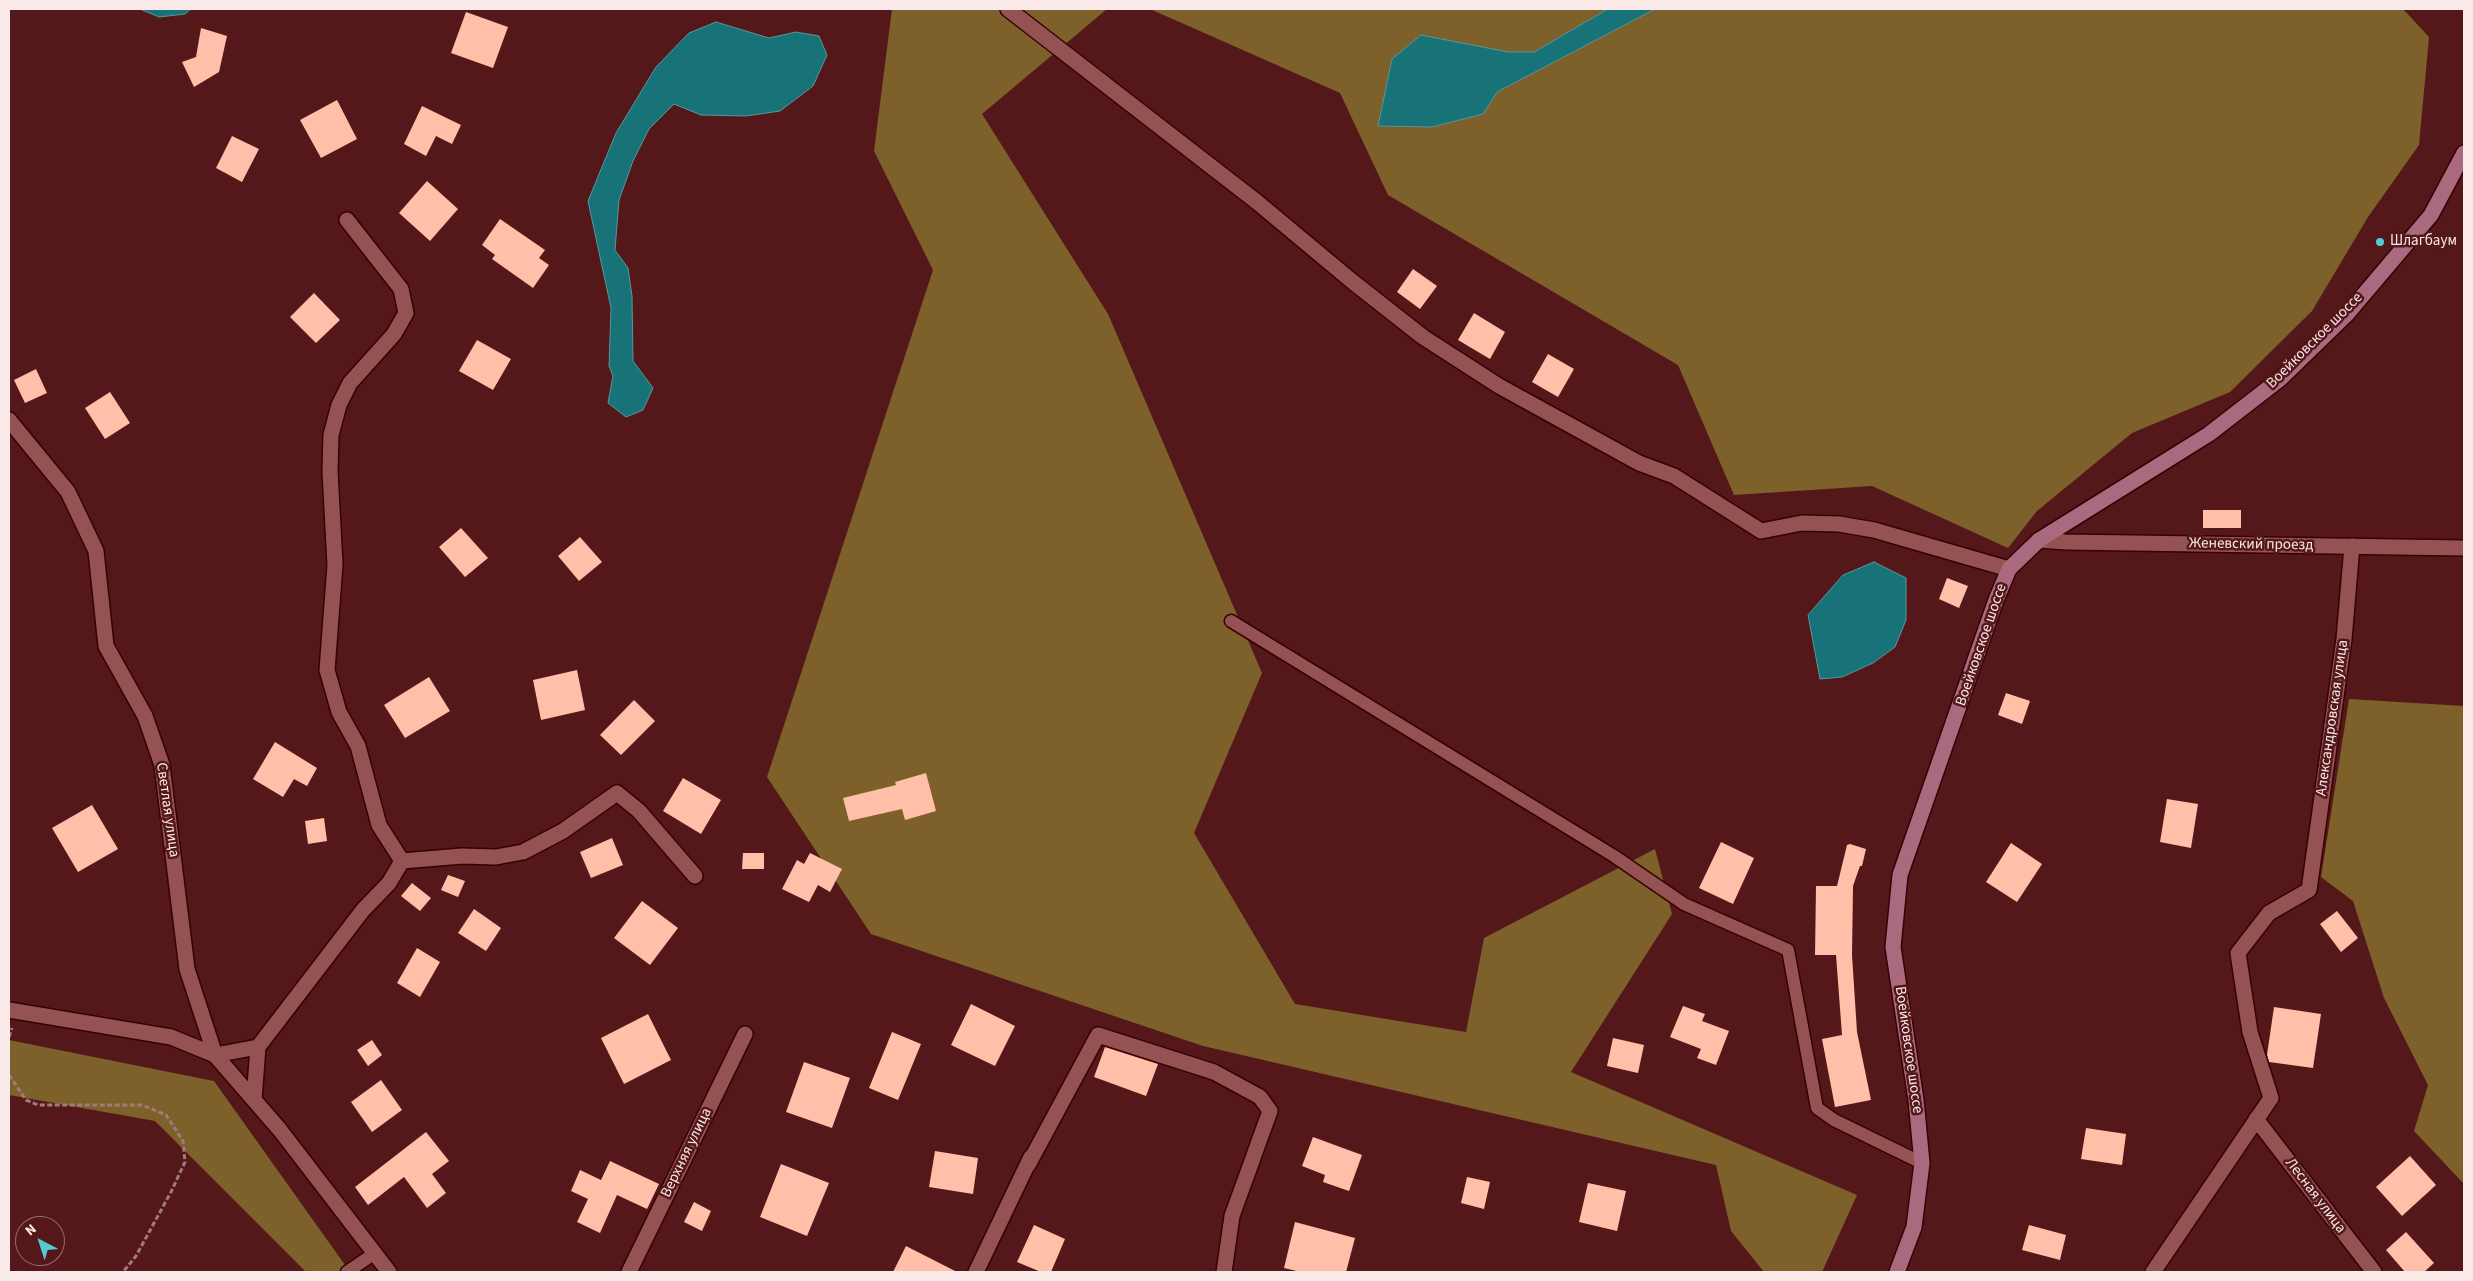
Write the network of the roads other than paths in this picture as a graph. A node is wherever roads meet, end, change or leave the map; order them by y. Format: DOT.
graph roads {
  1 [pos="1008,9"];
  2 [pos="2464,158"];
  3 [pos="347,220"];
  4 [pos="9,420"];
  5 [pos="2038,540"];
  6 [pos="2352,546"];
  7 [pos="2464,548"];
  8 [pos="2009,569"];
  9 [pos="1231,621"];
  10 [pos="402,861"];
  11 [pos="695,876"];
  12 [pos="9,1010"];
  13 [pos="746,1034"];
  14 [pos="258,1047"];
  15 [pos="215,1055"];
  16 [pos="254,1100"];
  17 [pos="2256,1119"];
  18 [pos="1922,1163"];
  19 [pos="375,1253"];
  20 [pos="347,1272"];
  21 [pos="390,1272"];
  22 [pos="629,1272"];
  23 [pos="976,1272"];
  24 [pos="1224,1272"];
  25 [pos="1897,1272"];
  26 [pos="2153,1272"];
  27 [pos="2374,1272"];
  1 -- 8 [label="street"];
  2 -- 5 [label="street, Воейковское шоссе"];
  3 -- 10 [label="street"];
  4 -- 15 [label="street, Светлая улица"];
  5 -- 6 [label="street, Женевский проезд"];
  5 -- 8 [label="street, Воейковское шоссе"];
  6 -- 7 [label="street, Женевский проезд"];
  6 -- 17 [label="street, Александровская улица"];
  8 -- 18 [label="street, Воейковское шоссе"];
  9 -- 18 [label="lane"];
  10 -- 11 [label="street"];
  10 -- 14 [label="street"];
  12 -- 15 [label="street"];
  13 -- 22 [label="street, Верхняя улица"];
  14 -- 15 [label="street"];
  14 -- 16 [label="street"];
  15 -- 16 [label="street"];
  16 -- 19 [label="street"];
  17 -- 26 [label="street"];
  17 -- 27 [label="street, Лесная улица"];
  18 -- 25 [label="street, Воейковское шоссе"];
  19 -- 20 [label="lane"];
  19 -- 21 [label="street"];
  23 -- 24 [label="street"];
}
